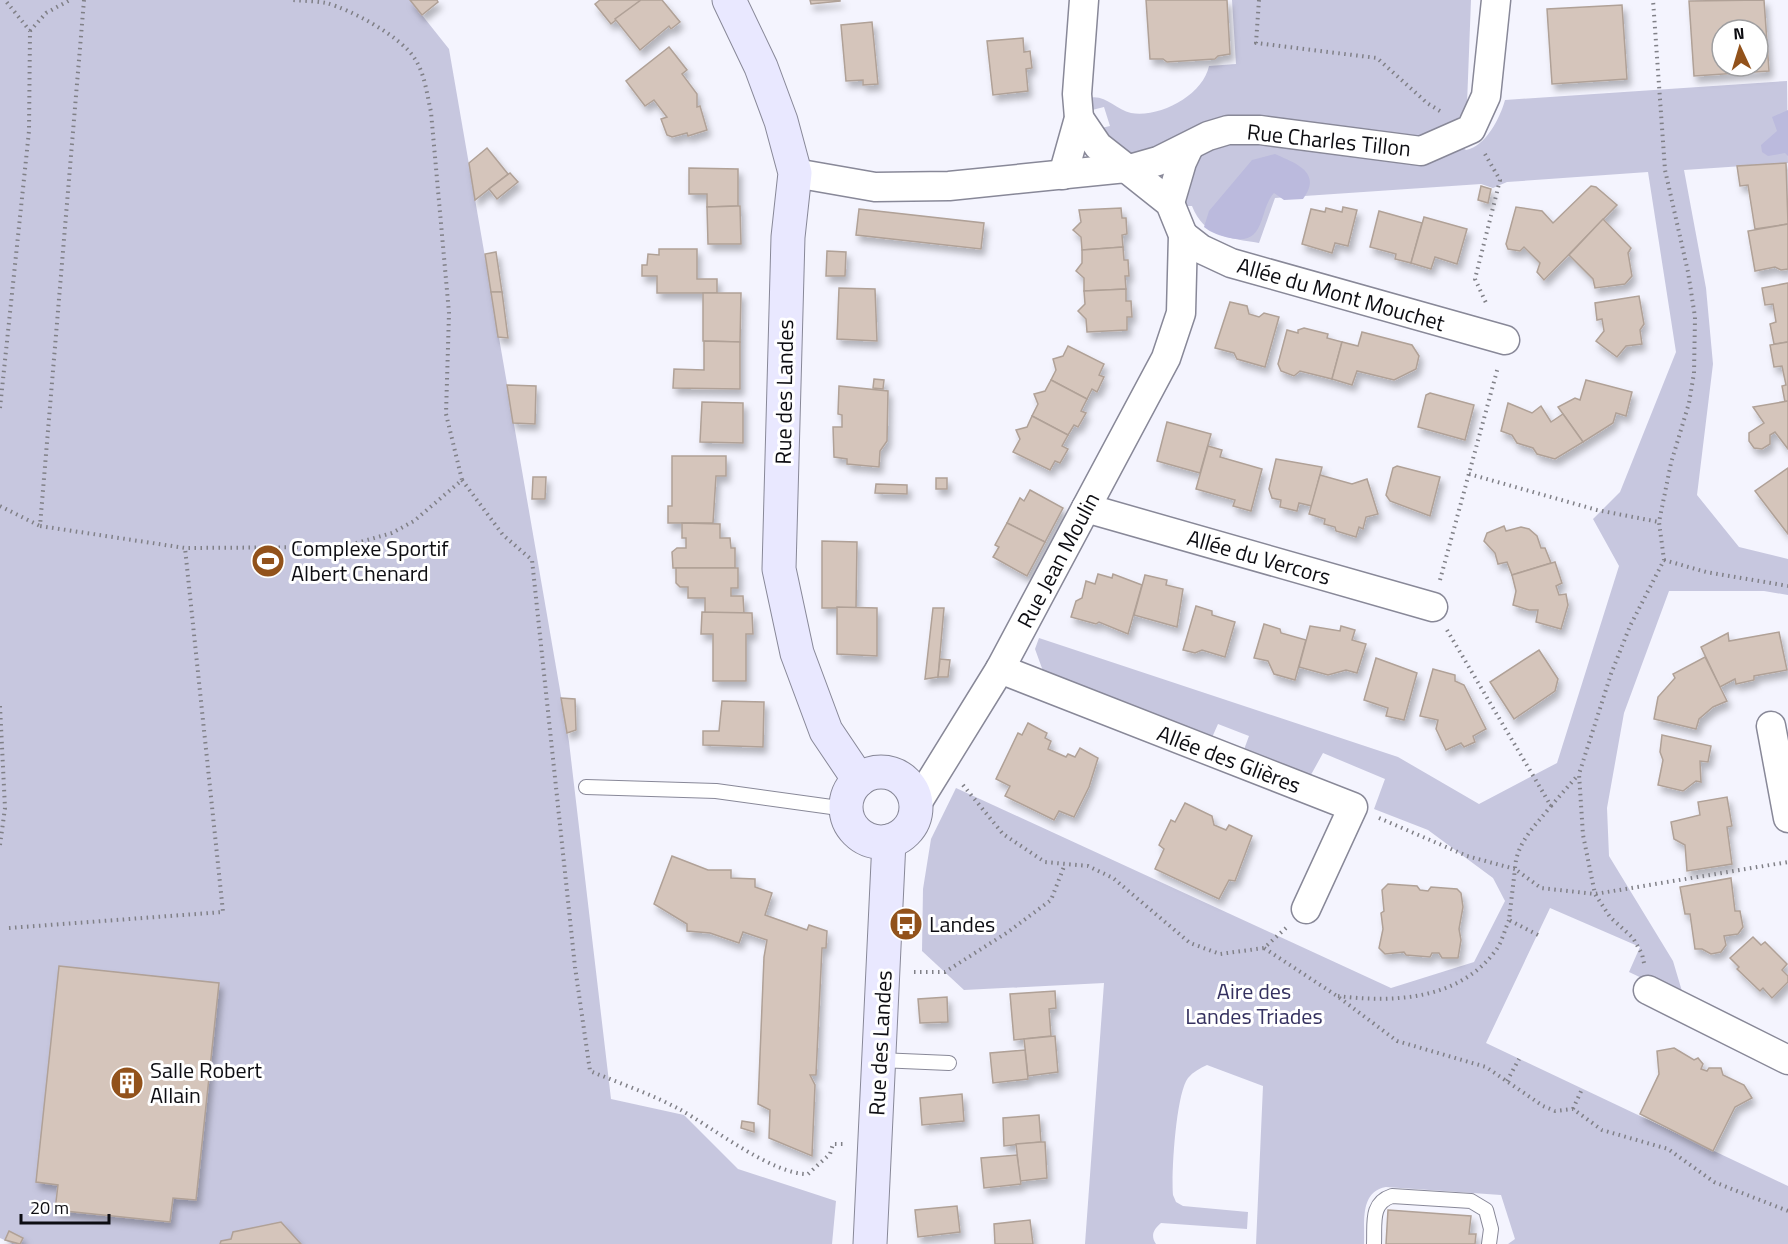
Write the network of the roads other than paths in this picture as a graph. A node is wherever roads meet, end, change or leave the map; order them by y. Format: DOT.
graph roads {
  1 [pos="729,0"];
  2 [pos="1084,0"];
  3 [pos="1496,0"];
  4 [pos="1079,118"];
  5 [pos="1189,147"];
  6 [pos="1128,169"];
  7 [pos="795,173"];
  8 [pos="1063,175"];
  9 [pos="1170,203"];
  10 [pos="1183,235"];
  11 [pos="1220,258"];
  12 [pos="1182,307"];
  13 [pos="1505,340"];
  14 [pos="1086,508"];
  15 [pos="1433,606"];
  16 [pos="1000,669"];
  17 [pos="1771,726"];
  18 [pos="859,780"];
  19 [pos="586,787"];
  20 [pos="916,805"];
  21 [pos="846,809"];
  22 [pos="1788,818"];
  23 [pos="890,841"];
  24 [pos="1306,909"];
  25 [pos="1648,990"];
  26 [pos="879,1060"];
  27 [pos="1788,1060"];
  28 [pos="949,1063"];
  29 [pos="870,1244"];
  30 [pos="1374,1244"];
  31 [pos="1489,1244"];
  1 -- 7 [label="street, Rue des Landes"];
  2 -- 4 [label="street"];
  3 -- 5 [label="street, Rue Charles Tillon"];
  4 -- 6 [label="street, Rue Jean Moulin"];
  4 -- 8 [label="street"];
  5 -- 6 [label="street, Rue Charles Tillon"];
  5 -- 9 [label="street"];
  6 -- 8 [label="street"];
  6 -- 9 [label="street, Rue Jean Moulin"];
  7 -- 8 [label="street"];
  7 -- 18 [label="street, Rue des Landes"];
  9 -- 10 [label="street, Rue Jean Moulin"];
  10 -- 11 [label="street, Allée du Mont Mouchet"];
  10 -- 12 [label="street, Rue Jean Moulin"];
  11 -- 12 [label="street, Rue Jean Moulin"];
  11 -- 13 [label="street, Allée du Mont Mouchet"];
  12 -- 14 [label="street, Rue Jean Moulin"];
  14 -- 15 [label="street, Allée du Vercors"];
  14 -- 16 [label="street, Rue Jean Moulin"];
  16 -- 20 [label="street, Rue Jean Moulin"];
  16 -- 24 [label="street, Allée des Glières"];
  17 -- 22 [label="street"];
  18 -- 20 [label="street"];
  18 -- 21 [label="street"];
  19 -- 21 [label="lane"];
  20 -- 23 [label="street"];
  21 -- 23 [label="street"];
  23 -- 26 [label="street, Rue des Landes"];
  25 -- 27 [label="street"];
  26 -- 28 [label="lane"];
  26 -- 29 [label="street, Rue des Landes"];
  30 -- 31 [label="lane"];
}
